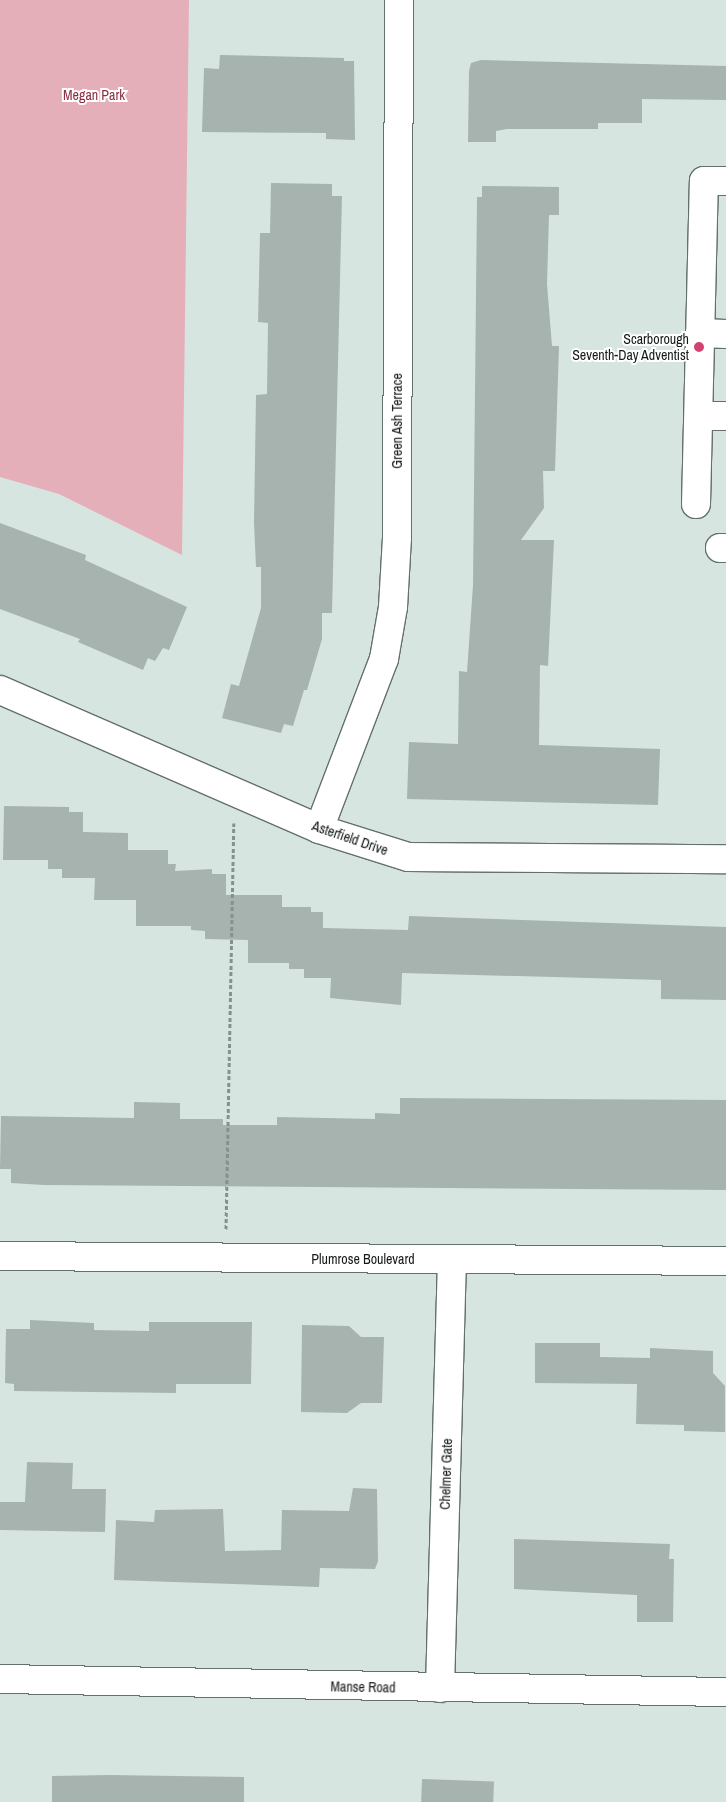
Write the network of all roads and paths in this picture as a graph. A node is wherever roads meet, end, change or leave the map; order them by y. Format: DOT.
graph roads {
  1 [pos="399,0"];
  2 [pos="726,181"];
  3 [pos="713,333"];
  4 [pos="698,416"];
  5 [pos="726,416"];
  6 [pos="696,504"];
  7 [pos="0,690"];
  8 [pos="320,829"];
  9 [pos="233,843"];
  10 [pos="726,860"];
  11 [pos="226,1222"];
  12 [pos="0,1256"];
  13 [pos="452,1260"];
  14 [pos="726,1261"];
  15 [pos="0,1679"];
  16 [pos="440,1688"];
  17 [pos="726,1692"];
  1 -- 8 [label="street, Green Ash Terrace"];
  2 -- 3 [label="street"];
  3 -- 4 [label="street"];
  4 -- 5 [label="street"];
  4 -- 6 [label="street"];
  7 -- 8 [label="street, Asterfield Drive"];
  8 -- 10 [label="street, Asterfield Drive"];
  9 -- 11 [label="path"];
  12 -- 13 [label="street, Plumrose Boulevard"];
  13 -- 14 [label="street, Plumrose Boulevard"];
  13 -- 16 [label="street, Chelmer Gate"];
  15 -- 16 [label="street, Manse Road"];
  16 -- 17 [label="street, Manse Road"];
}
